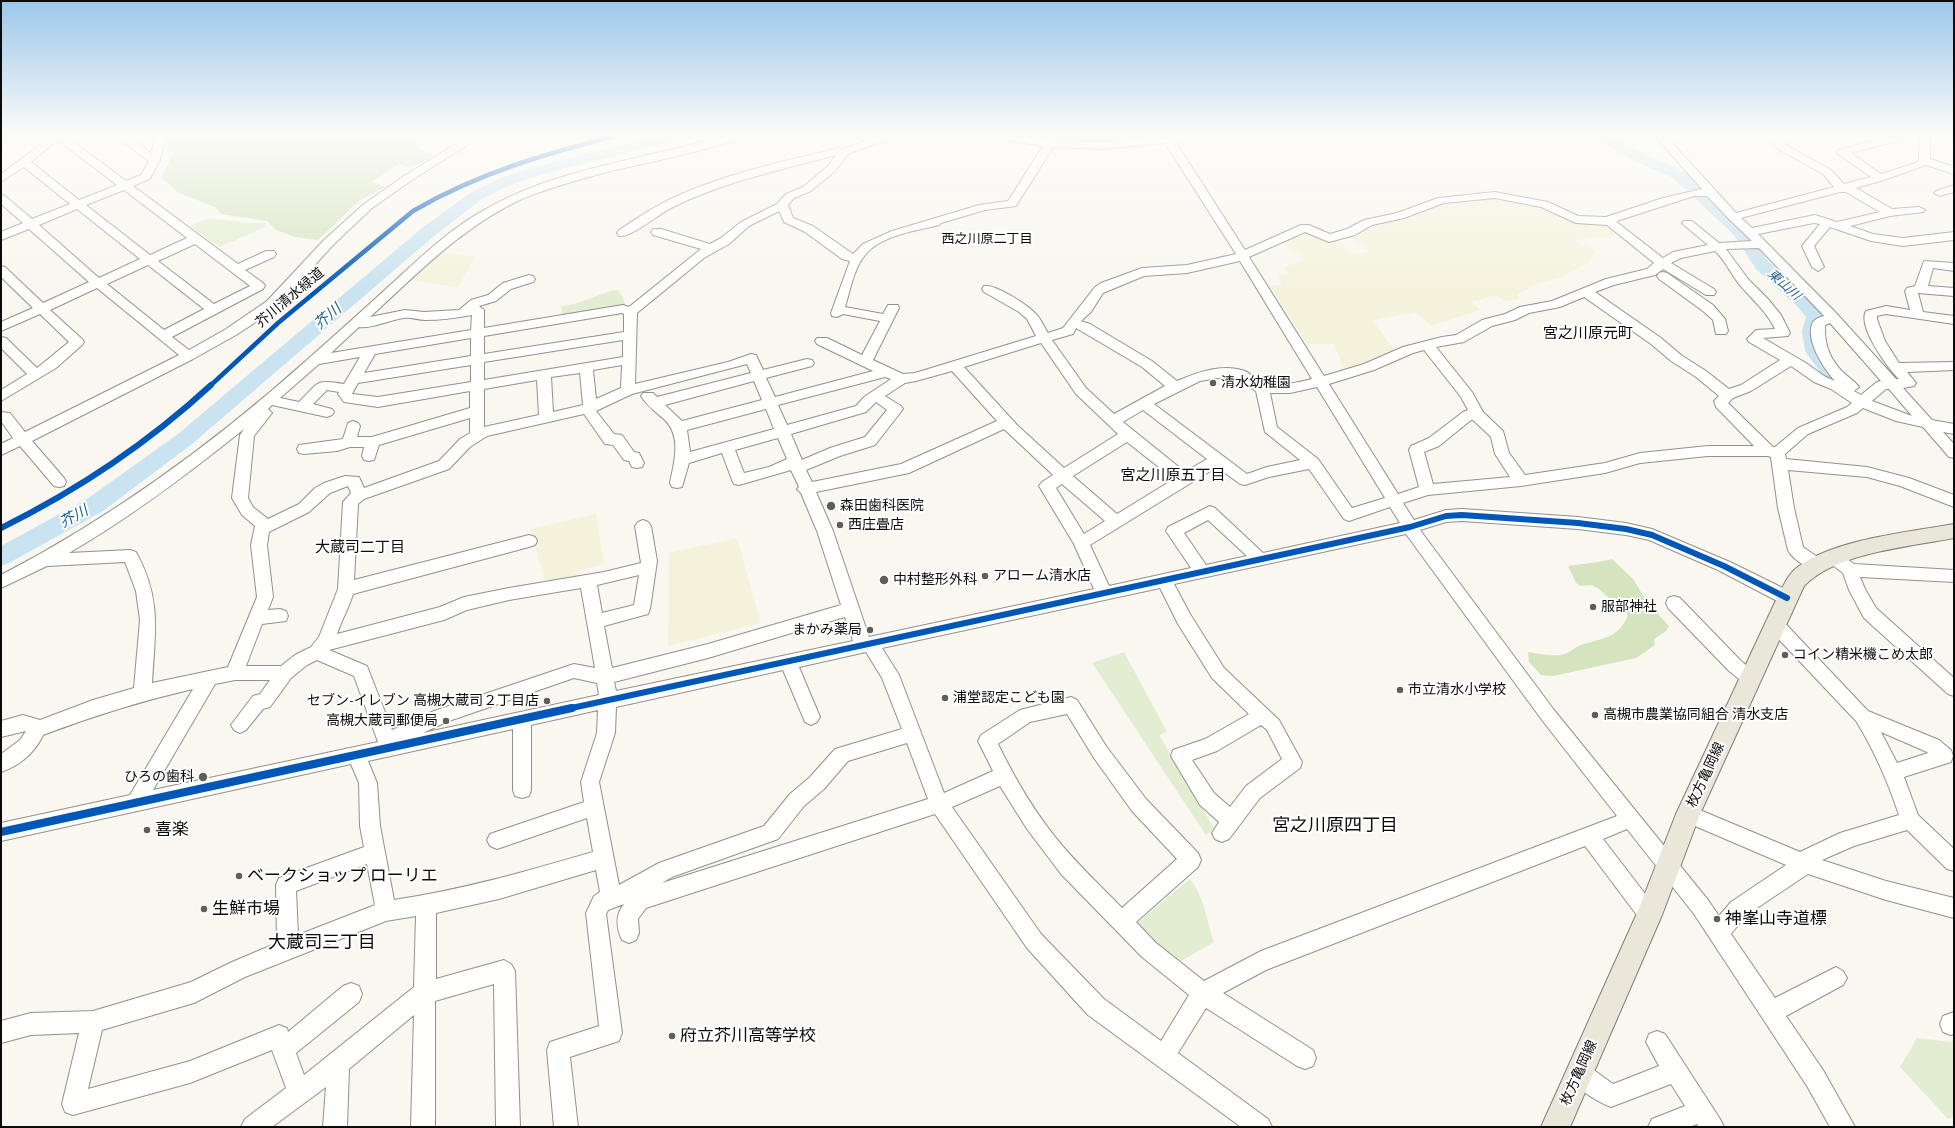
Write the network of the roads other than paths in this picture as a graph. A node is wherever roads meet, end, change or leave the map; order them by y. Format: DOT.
graph roads {
  1 [pos="57,188"];
  2 [pos="118,188"];
  3 [pos="127,188"];
  4 [pos="394,188"];
  5 [pos="544,188"];
  6 [pos="710,188"];
  7 [pos="809,188"];
  8 [pos="1022,188"];
  9 [pos="1200,188"];
  10 [pos="1699,188"];
  11 [pos="1844,188"];
  12 [pos="1954,188"];
  13 [pos="1702,192"];
  14 [pos="1940,193"];
  15 [pos="1,198"];
  16 [pos="78,204"];
  17 [pos="781,206"];
  18 [pos="6,208"];
  19 [pos="1919,210"];
  20 [pos="1890,213"];
  21 [pos="1733,217"];
  22 [pos="1611,222"];
  23 [pos="1688,222"];
  24 [pos="29,224"];
  25 [pos="1832,225"];
  26 [pos="657,232"];
  27 [pos="623,233"];
  28 [pos="1,236"];
  29 [pos="1954,236"];
  30 [pos="195,239"];
  31 [pos="1752,241"];
  32 [pos="260,245"];
  33 [pos="1717,246"];
  34 [pos="711,249"];
  35 [pos="1243,256"];
  36 [pos="857,259"];
  37 [pos="148,260"];
  38 [pos="1658,267"];
  39 [pos="1818,267"];
  40 [pos="1954,267"];
  41 [pos="237,269"];
  42 [pos="1,270"];
  43 [pos="529,279"];
  44 [pos="99,284"];
  45 [pos="988,289"];
  46 [pos="1921,289"];
  47 [pos="1586,292"];
  48 [pos="1710,292"];
  49 [pos="1954,292"];
  50 [pos="41,309"];
  51 [pos="213,310"];
  52 [pos="631,312"];
  53 [pos="459,314"];
  54 [pos="1918,315"];
  55 [pos="1832,317"];
  56 [pos="1954,320"];
  57 [pos="1074,323"];
  58 [pos="361,324"];
  59 [pos="1,327"];
  60 [pos="1721,331"];
  61 [pos="478,332"];
  62 [pos="629,334"];
  63 [pos="163,336"];
  64 [pos="1044,338"];
  65 [pos="1,341"];
  66 [pos="822,341"];
  67 [pos="1427,345"];
  68 [pos="370,351"];
  69 [pos="188,356"];
  70 [pos="335,357"];
  71 [pos="478,359"];
  72 [pos="315,360"];
  73 [pos="628,360"];
  74 [pos="1790,360"];
  75 [pos="865,362"];
  76 [pos="807,363"];
  77 [pos="956,366"];
  78 [pos="1954,366"];
  79 [pos="586,367"];
  80 [pos="1895,368"];
  81 [pos="887,372"];
  82 [pos="544,374"];
  83 [pos="36,375"];
  84 [pos="759,375"];
  85 [pos="901,379"];
  86 [pos="292,381"];
  87 [pos="1322,381"];
  88 [pos="351,384"];
  89 [pos="477,385"];
  90 [pos="1894,385"];
  91 [pos="1175,387"];
  92 [pos="634,389"];
  93 [pos="1262,389"];
  94 [pos="1,396"];
  95 [pos="876,396"];
  96 [pos="1728,396"];
  97 [pos="1865,399"];
  98 [pos="276,402"];
  99 [pos="770,402"];
  100 [pos="653,403"];
  101 [pos="1144,404"];
  102 [pos="302,407"];
  103 [pos="589,408"];
  104 [pos="477,411"];
  105 [pos="328,412"];
  106 [pos="1477,415"];
  107 [pos="6,416"];
  108 [pos="546,418"];
  109 [pos="1923,418"];
  110 [pos="1113,421"];
  111 [pos="1006,423"];
  112 [pos="353,426"];
  113 [pos="678,427"];
  114 [pos="1954,429"];
  115 [pos="782,431"];
  116 [pos="477,434"];
  117 [pos="1128,435"];
  118 [pos="22,439"];
  119 [pos="349,442"];
  120 [pos="727,447"];
  121 [pos="304,449"];
  122 [pos="1,450"];
  123 [pos="1954,453"];
  124 [pos="1775,456"];
  125 [pos="682,460"];
  126 [pos="1217,460"];
  127 [pos="637,463"];
  128 [pos="1313,463"];
  129 [pos="796,465"];
  130 [pos="1063,477"];
  131 [pos="1185,480"];
  132 [pos="59,482"];
  133 [pos="1521,482"];
  134 [pos="677,483"];
  135 [pos="805,489"];
  136 [pos="1427,490"];
  137 [pos="359,495"];
  138 [pos="1394,501"];
  139 [pos="1954,501"];
  140 [pos="1117,522"];
  141 [pos="643,526"];
  142 [pos="1410,527"];
  143 [pos="262,529"];
  144 [pos="1954,531"];
  145 [pos="529,541"];
  146 [pos="1081,543"];
  147 [pos="1260,559"];
  148 [pos="46,560"];
  149 [pos="653,562"];
  150 [pos="1833,564"];
  151 [pos="1202,571"];
  152 [pos="1954,576"];
  153 [pos="1164,580"];
  154 [pos="588,581"];
  155 [pos="1,582"];
  156 [pos="346,590"];
  157 [pos="1104,592"];
  158 [pos="1787,598"];
  159 [pos="1674,603"];
  160 [pos="851,609"];
  161 [pos="280,616"];
  162 [pos="257,618"];
  163 [pos="595,622"];
  164 [pos="1775,624"];
  165 [pos="867,645"];
  166 [pos="320,648"];
  167 [pos="788,662"];
  168 [pos="235,673"];
  169 [pos="285,673"];
  170 [pos="208,678"];
  171 [pos="605,678"];
  172 [pos="1750,678"];
  173 [pos="1954,689"];
  174 [pos="142,693"];
  175 [pos="608,702"];
  176 [pos="1263,715"];
  177 [pos="1862,716"];
  178 [pos="811,717"];
  179 [pos="522,720"];
  180 [pos="240,725"];
  181 [pos="1,730"];
  182 [pos="35,730"];
  183 [pos="912,734"];
  184 [pos="388,745"];
  185 [pos="358,756"];
  186 [pos="1,764"];
  187 [pos="1892,773"];
  188 [pos="1004,776"];
  189 [pos="522,790"];
  190 [pos="135,804"];
  191 [pos="939,804"];
  192 [pos="595,807"];
  193 [pos="1688,814"];
  194 [pos="1631,819"];
  195 [pos="1910,820"];
  196 [pos="1,832"];
  197 [pos="1589,836"];
  198 [pos="497,840"];
  199 [pos="375,852"];
  200 [pos="1951,855"];
  201 [pos="604,858"];
  202 [pos="1804,863"];
  203 [pos="1667,864"];
  204 [pos="611,897"];
  205 [pos="426,905"];
  206 [pos="1954,908"];
  207 [pos="386,911"];
  208 [pos="1649,915"];
  209 [pos="1121,922"];
  210 [pos="1718,932"];
  211 [pos="629,933"];
  212 [pos="288,949"];
  213 [pos="1836,978"];
  214 [pos="1203,993"];
  215 [pos="351,994"];
  216 [pos="424,994"];
  217 [pos="1772,1012"];
  218 [pos="92,1022"];
  219 [pos="1,1032"];
  220 [pos="1657,1042"];
  221 [pos="283,1050"];
  222 [pos="1163,1056"];
  223 [pos="1305,1058"];
  224 [pos="338,1064"];
  225 [pos="1675,1070"];
  226 [pos="1579,1073"];
  227 [pos="299,1093"];
  228 [pos="1707,1119"];
  229 [pos="253,1127"];
  230 [pos="335,1127"];
  231 [pos="424,1127"];
  232 [pos="508,1127"];
  233 [pos="566,1127"];
  234 [pos="1260,1127"];
  235 [pos="1555,1127"];
  236 [pos="1660,1127"];
  237 [pos="1843,1127"];
  1 -- 16 [label="street"];
  2 -- 16 [label="street"];
  3 -- 30 [label="street"];
  4 -- 69 [label="street"];
  5 -- 58 [label="street"];
  6 -- 27 [label="street"];
  7 -- 17 [label="street"];
  8 -- 36 [label="street"];
  9 -- 35 [label="street"];
  10 -- 13 [label="street"];
  11 -- 20 [label="street"];
  11 -- 21 [label="street"];
  12 -- 14 [label="street"];
  13 -- 21 [label="street"];
  13 -- 22 [label="street"];
  15 -- 18 [label="street"];
  16 -- 24 [label="street"];
  16 -- 37 [label="street"];
  17 -- 34 [label="street"];
  17 -- 36 [label="street"];
  18 -- 24 [label="street"];
  19 -- 20 [label="street"];
  20 -- 25 [label="street"];
  21 -- 31 [label="street"];
  22 -- 35 [label="street"];
  22 -- 38 [label="street"];
  23 -- 33 [label="street"];
  24 -- 28 [label="street"];
  24 -- 44 [label="street"];
  25 -- 29 [label="street"];
  25 -- 31 [label="street"];
  25 -- 39 [label="street"];
  26 -- 34 [label="street"];
  30 -- 37 [label="street"];
  30 -- 41 [label="street"];
  31 -- 33 [label="street"];
  31 -- 55 [label="street"];
  32 -- 41 [label="street"];
  33 -- 38 [label="street"];
  33 -- 74 [label="street"];
  34 -- 52 [label="street"];
  35 -- 57 [label="street"];
  35 -- 87 [label="street"];
  36 -- 75 [label="street"];
  37 -- 44 [label="street"];
  37 -- 51 [label="street"];
  38 -- 47 [label="street"];
  38 -- 48 [label="street"];
  38 -- 60 [label="street"];
  40 -- 46 [label="street"];
  41 -- 51 [label="street"];
  42 -- 50 [label="street"];
  43 -- 53 [label="street"];
  44 -- 50 [label="street"];
  44 -- 63 [label="street"];
  45 -- 64 [label="street"];
  46 -- 49 [label="street"];
  46 -- 54 [label="street"];
  47 -- 67 [label="street"];
  47 -- 96 [label="street"];
  50 -- 59 [label="street"];
  50 -- 83 [label="street"];
  51 -- 63 [label="street"];
  52 -- 61 [label="street"];
  52 -- 62 [label="street"];
  53 -- 58 [label="street"];
  53 -- 61 [label="street"];
  54 -- 56 [label="street"];
  54 -- 80 [label="street"];
  55 -- 90 [label="street"];
  55 -- 97 [label="street"];
  57 -- 64 [label="street"];
  57 -- 91 [label="street"];
  58 -- 70 [label="street"];
  58 -- 72 [label="street"];
  61 -- 68 [label="street"];
  61 -- 71 [label="street"];
  62 -- 71 [label="street"];
  62 -- 73 [label="street"];
  63 -- 69 [label="street"];
  64 -- 77 [label="street"];
  64 -- 110 [label="street"];
  65 -- 83 [label="street"];
  66 -- 75 [label="street"];
  67 -- 87 [label="street"];
  67 -- 106 [label="street"];
  68 -- 70 [label="street"];
  68 -- 88 [label="street"];
  69 -- 118 [label="street"];
  70 -- 72 [label="street"];
  71 -- 88 [label="street"];
  71 -- 89 [label="street"];
  72 -- 86 [label="street"];
  73 -- 79 [label="street"];
  73 -- 92 [label="street"];
  74 -- 96 [label="street"];
  74 -- 97 [label="street"];
  75 -- 81 [label="street"];
  76 -- 84 [label="street"];
  77 -- 85 [label="street"];
  77 -- 111 [label="street"];
  78 -- 80 [label="street"];
  79 -- 82 [label="street"];
  79 -- 103 [label="street"];
  80 -- 90 [label="street"];
  81 -- 85 [label="street"];
  81 -- 99 [label="street"];
  82 -- 89 [label="street"];
  82 -- 108 [label="street"];
  83 -- 94 [label="street"];
  84 -- 92 [label="street"];
  84 -- 99 [label="street"];
  84 -- 100 [label="street"];
  85 -- 95 [label="street"];
  86 -- 98 [label="street"];
  86 -- 148 [label="street"];
  87 -- 93 [label="street"];
  87 -- 138 [label="street"];
  88 -- 89 [label="street"];
  88 -- 102 [label="street"];
  89 -- 104 [label="street"];
  90 -- 97 [label="street"];
  90 -- 109 [label="street"];
  91 -- 93 [label="street"];
  91 -- 101 [label="street"];
  92 -- 100 [label="street"];
  92 -- 103 [label="street"];
  93 -- 128 [label="street"];
  95 -- 115 [label="street"];
  95 -- 129 [label="street"];
  96 -- 124 [label="street"];
  97 -- 109 [label="street"];
  97 -- 109 [label="street"];
  97 -- 124 [label="street"];
  98 -- 102 [label="street"];
  98 -- 143 [label="street"];
  99 -- 113 [label="street"];
  99 -- 115 [label="street"];
  100 -- 113 [label="street"];
  101 -- 110 [label="street"];
  101 -- 126 [label="street"];
  102 -- 105 [label="street"];
  103 -- 108 [label="street"];
  103 -- 127 [label="street"];
  104 -- 116 [label="street"];
  104 -- 119 [label="street"];
  106 -- 133 [label="street"];
  106 -- 136 [label="street"];
  107 -- 118 [label="street"];
  108 -- 116 [label="street"];
  109 -- 114 [label="street"];
  109 -- 123 [label="street"];
  110 -- 117 [label="street"];
  111 -- 130 [label="street"];
  111 -- 135 [label="street"];
  112 -- 119 [label="street"];
  113 -- 125 [label="street"];
  115 -- 120 [label="street"];
  115 -- 129 [label="street"];
  116 -- 137 [label="street"];
  117 -- 130 [label="street"];
  117 -- 131 [label="street"];
  118 -- 122 [label="street"];
  118 -- 132 [label="street"];
  119 -- 121 [label="street"];
  120 -- 125 [label="street"];
  120 -- 129 [label="street"];
  124 -- 133 [label="street"];
  124 -- 139 [label="street"];
  124 -- 150 [label="street"];
  125 -- 134 [label="street"];
  126 -- 128 [label="street"];
  126 -- 131 [label="street"];
  128 -- 138 [label="street"];
  129 -- 135 [label="street"];
  130 -- 140 [label="street"];
  130 -- 146 [label="street"];
  131 -- 140 [label="street"];
  133 -- 136 [label="street"];
  135 -- 160 [label="street"];
  136 -- 138 [label="street"];
  137 -- 143 [label="street"];
  137 -- 156 [label="street"];
  138 -- 142 [label="street"];
  140 -- 146 [label="street"];
  141 -- 149 [label="street"];
  142 -- 147 [label="street"];
  142 -- 158 [label="street"];
  142 -- 194 [label="street"];
  143 -- 162 [label="street"];
  144 -- 150 [label="main road, 枚方亀岡線"];
  145 -- 156 [label="street"];
  146 -- 157 [label="street"];
  147 -- 151 [label="street"];
  147 -- 151 [label="street"];
  148 -- 155 [label="street"];
  148 -- 174 [label="street"];
  149 -- 154 [label="street"];
  149 -- 163 [label="street"];
  150 -- 152 [label="street"];
  150 -- 158 [label="main road, 枚方亀岡線"];
  150 -- 173 [label="street"];
  151 -- 153 [label="street"];
  153 -- 157 [label="street"];
  153 -- 176 [label="street"];
  154 -- 163 [label="street"];
  154 -- 166 [label="street"];
  156 -- 166 [label="street"];
  157 -- 165 [label="street"];
  158 -- 164 [label="main road, 枚方亀岡線"];
  159 -- 172 [label="street"];
  160 -- 165 [label="street"];
  160 -- 171 [label="street"];
  161 -- 162 [label="street"];
  162 -- 168 [label="street"];
  163 -- 171 [label="street"];
  164 -- 172 [label="main road, 枚方亀岡線"];
  164 -- 177 [label="street"];
  165 -- 167 [label="street"];
  165 -- 183 [label="street"];
  166 -- 169 [label="street"];
  166 -- 184 [label="street"];
  167 -- 175 [label="street"];
  167 -- 178 [label="street"];
  168 -- 169 [label="street"];
  168 -- 170 [label="street"];
  169 -- 180 [label="street"];
  170 -- 174 [label="street"];
  170 -- 190 [label="street"];
  171 -- 175 [label="street"];
  171 -- 184 [label="street"];
  172 -- 193 [label="main road, 枚方亀岡線"];
  174 -- 182 [label="street"];
  175 -- 179 [label="street"];
  175 -- 192 [label="street"];
  176 -- 176 [label="street"];
  177 -- 187 [label="street"];
  177 -- 187 [label="street"];
  179 -- 184 [label="street"];
  179 -- 189 [label="street"];
  181 -- 182 [label="street"];
  182 -- 186 [label="street"];
  183 -- 191 [label="street"];
  183 -- 204 [label="street"];
  184 -- 185 [label="street"];
  185 -- 190 [label="street"];
  185 -- 199 [label="street"];
  187 -- 195 [label="street"];
  188 -- 191 [label="street"];
  188 -- 209 [label="street"];
  188 -- 209 [label="street"];
  190 -- 196 [label="street"];
  191 -- 211 [label="street"];
  191 -- 222 [label="street"];
  192 -- 198 [label="street"];
  192 -- 201 [label="street"];
  193 -- 202 [label="street"];
  193 -- 203 [label="main road, 枚方亀岡線"];
  194 -- 197 [label="street"];
  194 -- 203 [label="street"];
  195 -- 200 [label="street"];
  195 -- 202 [label="street"];
  197 -- 208 [label="street"];
  197 -- 214 [label="street"];
  199 -- 207 [label="street"];
  199 -- 212 [label="street"];
  201 -- 204 [label="street"];
  201 -- 205 [label="street"];
  202 -- 206 [label="street"];
  202 -- 210 [label="street"];
  203 -- 208 [label="main road, 枚方亀岡線"];
  203 -- 210 [label="street"];
  204 -- 233 [label="street"];
  205 -- 207 [label="street"];
  205 -- 216 [label="street"];
  207 -- 212 [label="street"];
  208 -- 226 [label="main road, 枚方亀岡線"];
  209 -- 214 [label="street"];
  210 -- 217 [label="street"];
  212 -- 218 [label="street"];
  213 -- 217 [label="street"];
  214 -- 222 [label="street"];
  214 -- 223 [label="street"];
  215 -- 221 [label="street"];
  216 -- 224 [label="street"];
  216 -- 231 [label="street"];
  216 -- 232 [label="street"];
  217 -- 237 [label="street"];
  218 -- 219 [label="street"];
  218 -- 221 [label="street"];
  220 -- 225 [label="street"];
  221 -- 227 [label="street"];
  222 -- 234 [label="street"];
  224 -- 227 [label="street"];
  224 -- 230 [label="street"];
  225 -- 226 [label="street"];
  225 -- 228 [label="street"];
  226 -- 235 [label="main road, 枚方亀岡線"];
  227 -- 229 [label="street"];
  228 -- 236 [label="street"];
}
